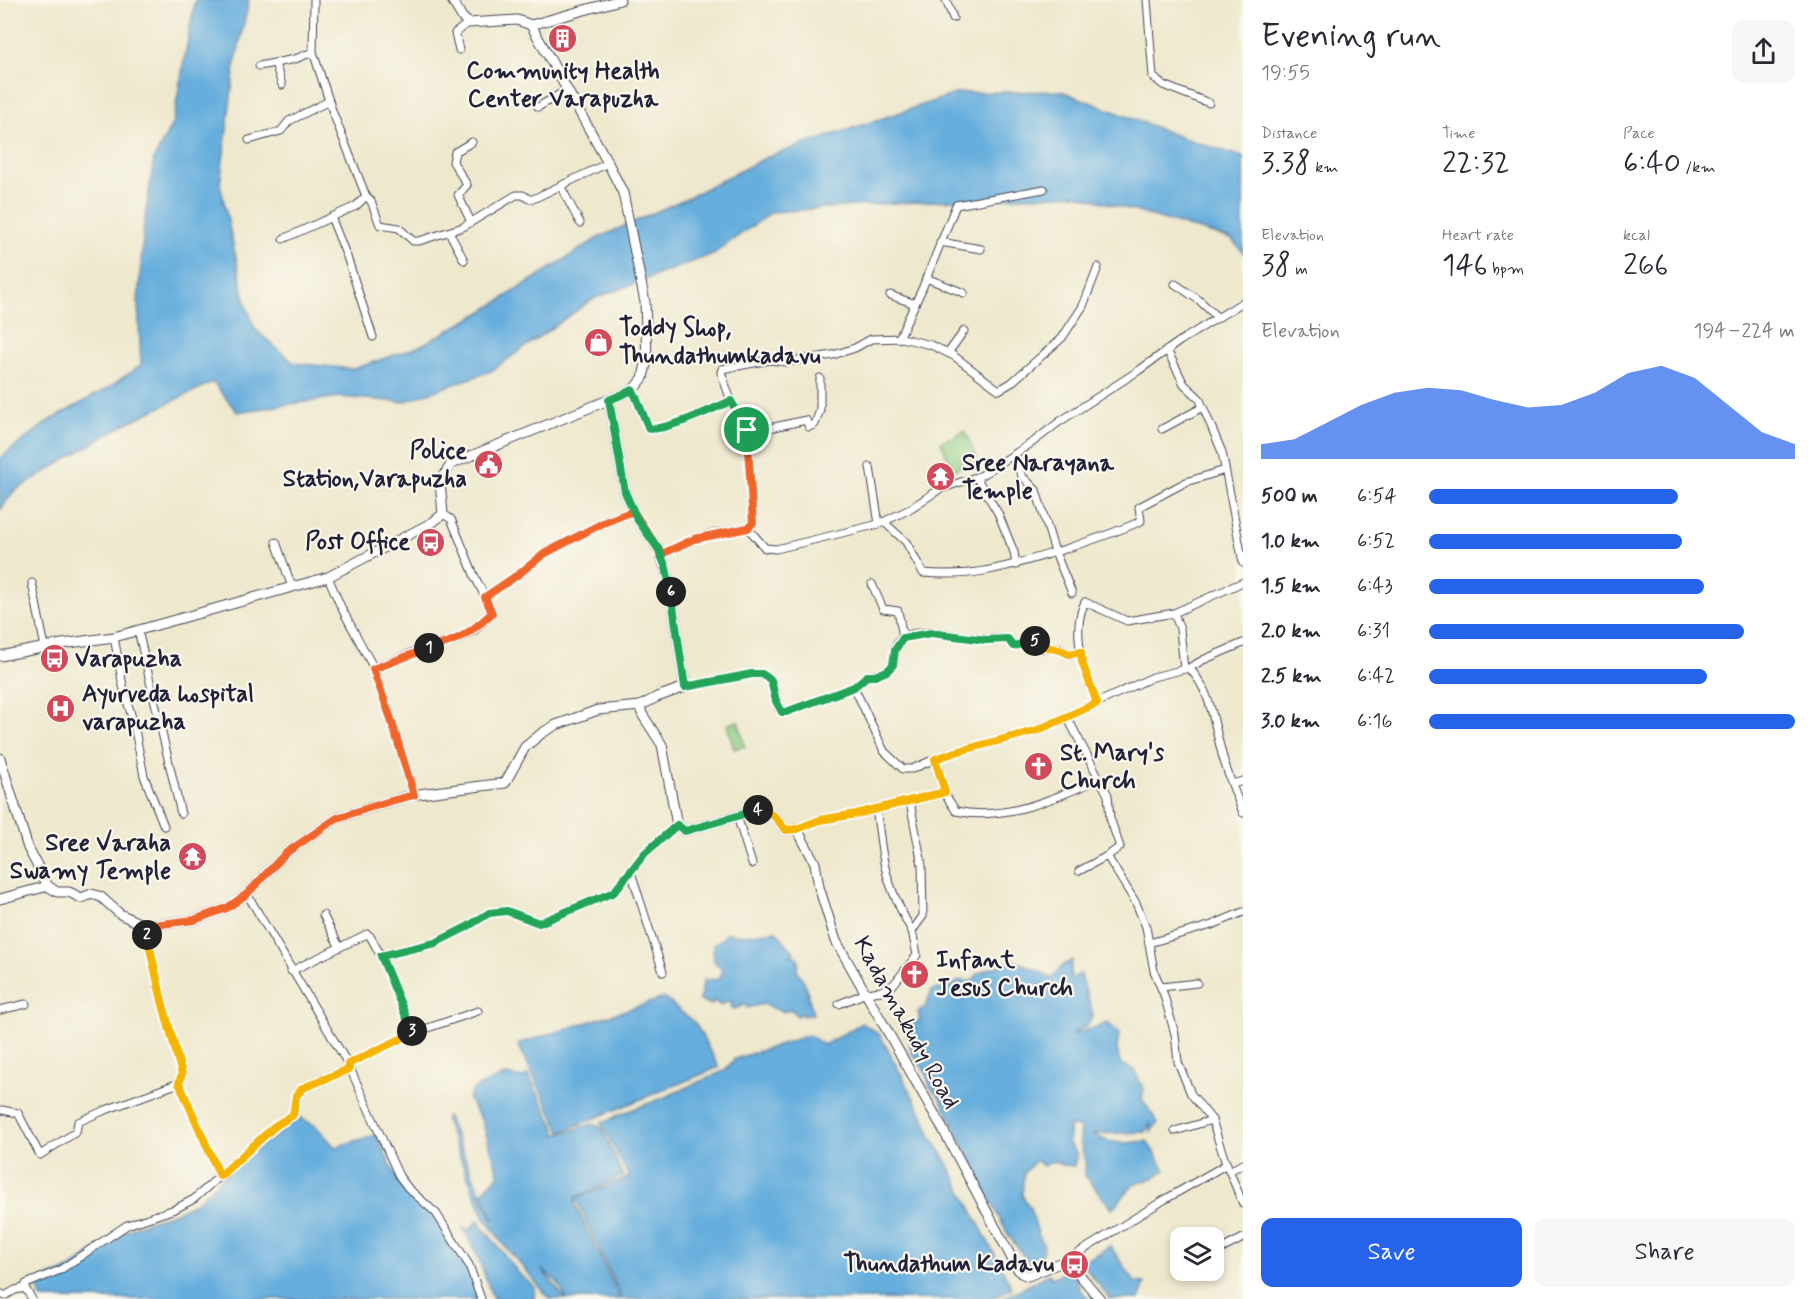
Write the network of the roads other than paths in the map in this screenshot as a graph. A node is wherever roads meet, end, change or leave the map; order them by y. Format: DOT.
graph roads {
  1 [pos="314,0"];
  2 [pos="452,0"];
  3 [pos="620,0"];
  4 [pos="946,0"];
  5 [pos="1148,0"];
  6 [pos="953,18"];
  7 [pos="468,23"];
  8 [pos="531,25"];
  9 [pos="459,50"];
  10 [pos="313,52"];
  11 [pos="275,63"];
  12 [pos="259,66"];
  13 [pos="282,85"];
  14 [pos="567,90"];
  15 [pos="329,101"];
  16 [pos="1209,103"];
  17 [pos="538,107"];
  18 [pos="249,140"];
  19 [pos="472,142"];
  20 [pos="608,162"];
  21 [pos="561,187"];
  22 [pos="1044,189"];
  23 [pos="366,196"];
  24 [pos="332,217"];
  25 [pos="471,222"];
  26 [pos="579,223"];
  27 [pos="449,232"];
  28 [pos="283,240"];
  29 [pos="940,242"];
  30 [pos="981,249"];
  31 [pos="464,260"];
  32 [pos="1098,267"];
  33 [pos="927,278"];
  34 [pos="1175,284"];
  35 [pos="964,293"];
  36 [pos="890,295"];
  37 [pos="1243,302"];
  38 [pos="915,304"];
  39 [pos="1218,318"];
  40 [pos="964,331"];
  41 [pos="373,337"];
  42 [pos="899,338"];
  43 [pos="1167,350"];
  44 [pos="948,353"];
  45 [pos="820,378"];
  46 [pos="633,390"];
  47 [pos="609,400"];
  48 [pos="731,401"];
  49 [pos="1203,407"];
  50 [pos="1162,429"];
  51 [pos="747,430"];
  52 [pos="1012,456"];
  53 [pos="870,467"];
  54 [pos="1225,470"];
  55 [pos="976,477"];
  56 [pos="633,511"];
  57 [pos="443,514"];
  58 [pos="881,523"];
  59 [pos="748,528"];
  60 [pos="276,542"];
  61 [pos="1055,552"];
  62 [pos="660,555"];
  63 [pos="1243,563"];
  64 [pos="1016,565"];
  65 [pos="327,577"];
  66 [pos="1243,582"];
  67 [pos="32,583"];
  68 [pos="872,584"];
  69 [pos="292,587"];
  70 [pos="1072,593"];
  71 [pos="485,597"];
  72 [pos="1174,613"];
  73 [pos="138,630"];
  74 [pos="114,637"];
  75 [pos="903,638"];
  76 [pos="1243,643"];
  77 [pos="45,647"];
  78 [pos="1081,652"];
  79 [pos="0,656"];
  80 [pos="1187,668"];
  81 [pos="373,669"];
  82 [pos="685,687"];
  83 [pos="854,687"];
  84 [pos="1097,703"];
  85 [pos="640,706"];
  86 [pos="1067,717"];
  87 [pos="0,759"];
  88 [pos="935,759"];
  89 [pos="1099,779"];
  90 [pos="1243,781"];
  91 [pos="1232,784"];
  92 [pos="945,792"];
  93 [pos="414,795"];
  94 [pos="910,802"];
  95 [pos="876,810"];
  96 [pos="1243,813"];
  97 [pos="182,814"];
  98 [pos="737,816"];
  99 [pos="677,825"];
  100 [pos="164,826"];
  101 [pos="797,829"];
  102 [pos="1107,856"];
  103 [pos="752,864"];
  104 [pos="1079,871"];
  105 [pos="631,872"];
  106 [pos="48,886"];
  107 [pos="247,894"];
  108 [pos="0,899"];
  109 [pos="1243,912"];
  110 [pos="323,915"];
  111 [pos="145,926"];
  112 [pos="912,931"];
  113 [pos="1149,943"];
  114 [pos="339,946"];
  115 [pos="381,956"];
  116 [pos="291,971"];
  117 [pos="663,972"];
  118 [pos="1197,983"];
  119 [pos="1161,987"];
  120 [pos="866,993"];
  121 [pos="26,1004"];
  122 [pos="839,1004"];
  123 [pos="0,1010"];
  124 [pos="478,1011"];
  125 [pos="413,1033"];
  126 [pos="349,1066"];
  127 [pos="179,1083"];
  128 [pos="0,1109"];
  129 [pos="1212,1120"];
  130 [pos="1175,1131"];
  131 [pos="1243,1164"];
  132 [pos="1228,1167"];
  133 [pos="220,1176"];
  134 [pos="1243,1204"];
  135 [pos="1243,1238"];
  136 [pos="1224,1248"];
  137 [pos="1067,1260"];
  138 [pos="25,1288"];
  139 [pos="0,1293"];
  140 [pos="32,1299"];
  141 [pos="481,1299"];
  142 [pos="1100,1299"];
  1 -- 10 [label="street"];
  2 -- 7 [label="street"];
  3 -- 8 [label="street"];
  4 -- 6 [label="street"];
  5 -- 16 [label="street"];
  7 -- 8 [label="street"];
  7 -- 9 [label="street"];
  8 -- 14 [label="street"];
  10 -- 11 [label="street"];
  10 -- 15 [label="street"];
  11 -- 12 [label="street"];
  11 -- 13 [label="street"];
  14 -- 17 [label="street"];
  14 -- 20 [label="street"];
  15 -- 18 [label="street"];
  15 -- 23 [label="street"];
  19 -- 25 [label="street"];
  20 -- 21 [label="street"];
  20 -- 46 [label="street"];
  21 -- 25 [label="street"];
  21 -- 26 [label="street"];
  22 -- 29 [label="street"];
  23 -- 24 [label="street"];
  23 -- 27 [label="street"];
  24 -- 28 [label="street"];
  24 -- 41 [label="street"];
  25 -- 27 [label="street"];
  27 -- 31 [label="street"];
  29 -- 30 [label="street"];
  29 -- 33 [label="street"];
  32 -- 44 [label="street"];
  33 -- 35 [label="street"];
  33 -- 38 [label="street"];
  34 -- 39 [label="street"];
  36 -- 38 [label="street"];
  37 -- 39 [label="street"];
  38 -- 42 [label="street"];
  39 -- 43 [label="street"];
  40 -- 44 [label="street"];
  42 -- 44 [label="street"];
  42 -- 48 [label="street"];
  43 -- 49 [label="street"];
  43 -- 52 [label="street"];
  45 -- 51 [label="street"];
  46 -- 47 [label="street"];
  46 -- 48 [label="street"];
  47 -- 56 [label="street"];
  47 -- 57 [label="street"];
  48 -- 51 [label="street"];
  49 -- 50 [label="street"];
  49 -- 54 [label="street"];
  51 -- 59 [label="street"];
  52 -- 55 [label="street"];
  52 -- 61 [label="street"];
  53 -- 58 [label="street"];
  54 -- 61 [label="street"];
  54 -- 63 [label="street"];
  55 -- 58 [label="street"];
  55 -- 64 [label="street"];
  56 -- 62 [label="street"];
  56 -- 71 [label="street"];
  57 -- 65 [label="street"];
  57 -- 71 [label="street"];
  58 -- 59 [label="street"];
  58 -- 64 [label="street"];
  59 -- 62 [label="street"];
  60 -- 69 [label="street"];
  61 -- 64 [label="street"];
  61 -- 70 [label="street"];
  62 -- 82 [label="street"];
  65 -- 69 [label="street"];
  65 -- 81 [label="street"];
  66 -- 72 [label="street"];
  67 -- 77 [label="street"];
  68 -- 75 [label="street"];
  69 -- 73 [label="street"];
  71 -- 81 [label="street"];
  72 -- 78 [label="street"];
  72 -- 80 [label="street"];
  73 -- 74 [label="street"];
  73 -- 97 [label="street"];
  74 -- 77 [label="street"];
  74 -- 100 [label="street"];
  75 -- 78 [label="street"];
  75 -- 83 [label="street"];
  76 -- 80 [label="street"];
  77 -- 79 [label="street"];
  78 -- 84 [label="street"];
  80 -- 84 [label="street"];
  80 -- 91 [label="street"];
  81 -- 93 [label="street"];
  82 -- 83 [label="street"];
  82 -- 85 [label="street"];
  83 -- 88 [label="street"];
  84 -- 86 [label="street"];
  85 -- 93 [label="street"];
  85 -- 99 [label="street"];
  86 -- 88 [label="street"];
  86 -- 89 [label="street"];
  87 -- 106 [label="street"];
  88 -- 92 [label="street"];
  89 -- 92 [label="street"];
  89 -- 102 [label="street"];
  90 -- 91 [label="street"];
  91 -- 96 [label="street"];
  92 -- 94 [label="street"];
  93 -- 107 [label="street"];
  94 -- 95 [label="street"];
  94 -- 112 [label="street"];
  95 -- 101 [label="street"];
  95 -- 112 [label="street"];
  98 -- 99 [label="street"];
  98 -- 101 [label="street"];
  98 -- 103 [label="street"];
  99 -- 105 [label="street"];
  101 -- 120 [label="street, Kadamakudy Road"];
  102 -- 104 [label="street"];
  102 -- 113 [label="street"];
  105 -- 115 [label="street"];
  105 -- 117 [label="street"];
  106 -- 108 [label="street"];
  106 -- 111 [label="street"];
  107 -- 111 [label="street"];
  107 -- 116 [label="street"];
  109 -- 113 [label="street"];
  110 -- 114 [label="street"];
  111 -- 127 [label="street"];
  112 -- 120 [label="street"];
  113 -- 119 [label="street"];
  114 -- 115 [label="street"];
  114 -- 116 [label="street"];
  115 -- 125 [label="street"];
  116 -- 126 [label="street"];
  118 -- 119 [label="street"];
  119 -- 129 [label="street"];
  120 -- 122 [label="street"];
  120 -- 137 [label="street, Kadamakudy Road"];
  121 -- 123 [label="street"];
  124 -- 125 [label="street"];
  125 -- 126 [label="street"];
  126 -- 133 [label="street"];
  126 -- 141 [label="street"];
  127 -- 128 [label="street"];
  127 -- 133 [label="street"];
  129 -- 130 [label="street"];
  129 -- 132 [label="street"];
  131 -- 132 [label="street"];
  132 -- 134 [label="street"];
  132 -- 137 [label="street"];
  133 -- 138 [label="street"];
  135 -- 136 [label="street"];
  137 -- 142 [label="street"];
  138 -- 139 [label="street"];
  138 -- 140 [label="street"];
}
